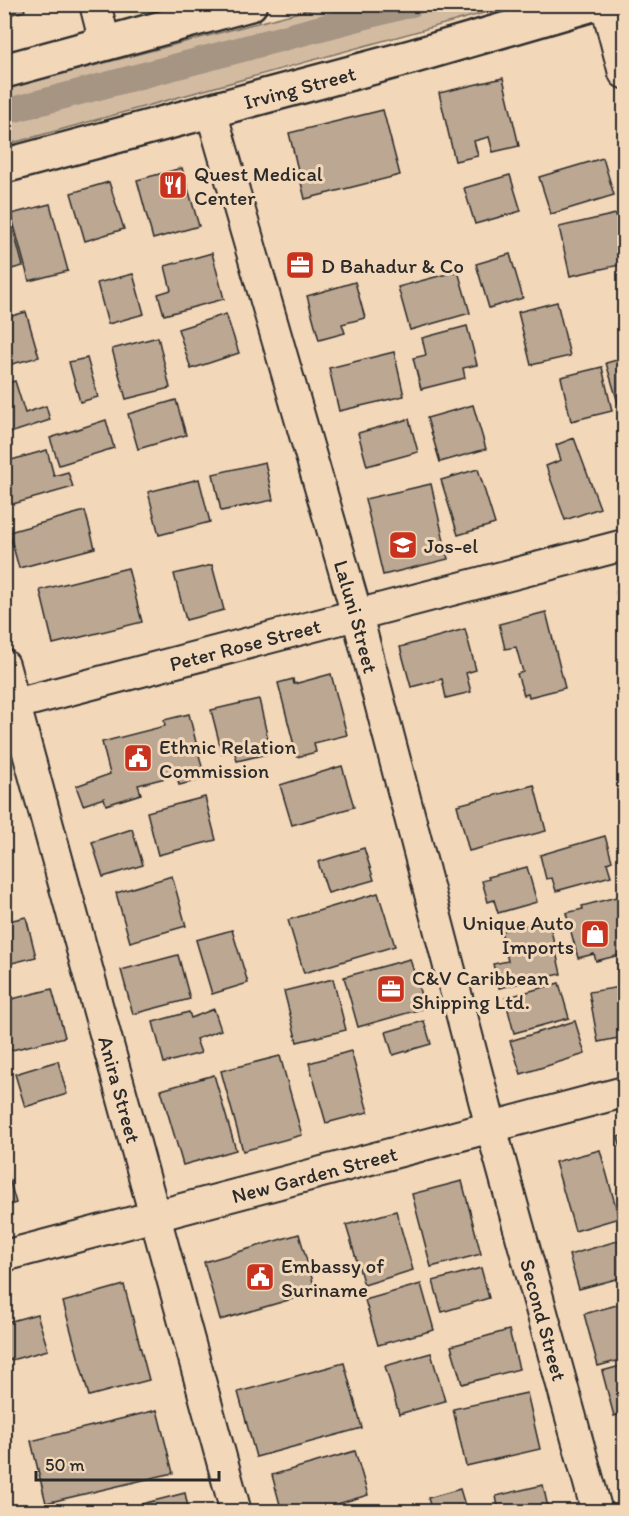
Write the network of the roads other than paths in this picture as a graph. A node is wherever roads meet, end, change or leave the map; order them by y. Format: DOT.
graph roads {
  1 [pos="95,4"];
  2 [pos="250,4"];
  3 [pos="593,4"];
  4 [pos="606,4"];
  5 [pos="105,44"];
  6 [pos="4,71"];
  7 [pos="624,73"];
  8 [pos="211,111"];
  9 [pos="4,166"];
  10 [pos="624,545"];
  11 [pos="357,615"];
  12 [pos="4,665"];
  13 [pos="10,706"];
  14 [pos="624,1092"];
  15 [pos="491,1127"];
  16 [pos="155,1216"];
  17 [pos="4,1256"];
  18 [pos="236,1512"];
  19 [pos="597,1512"];
  1 -- 5 [label="street"];
  2 -- 5 [label="main road"];
  3 -- 8 [label="main road, Irving Street"];
  4 -- 7 [label="street"];
  5 -- 6 [label="main road"];
  8 -- 9 [label="main road, Irving Street"];
  8 -- 11 [label="street, Laluni Street"];
  10 -- 11 [label="street, Peter Rose Street"];
  11 -- 13 [label="street, Peter Rose Street"];
  11 -- 15 [label="street, Laluni Street"];
  12 -- 13 [label="street, Anira Street"];
  13 -- 16 [label="street, Anira Street"];
  14 -- 15 [label="street, New Garden Street"];
  15 -- 16 [label="street, New Garden Street"];
  15 -- 19 [label="street, Second Street"];
  16 -- 17 [label="street, New Garden Street"];
  16 -- 18 [label="street, Anira Street"];
}
